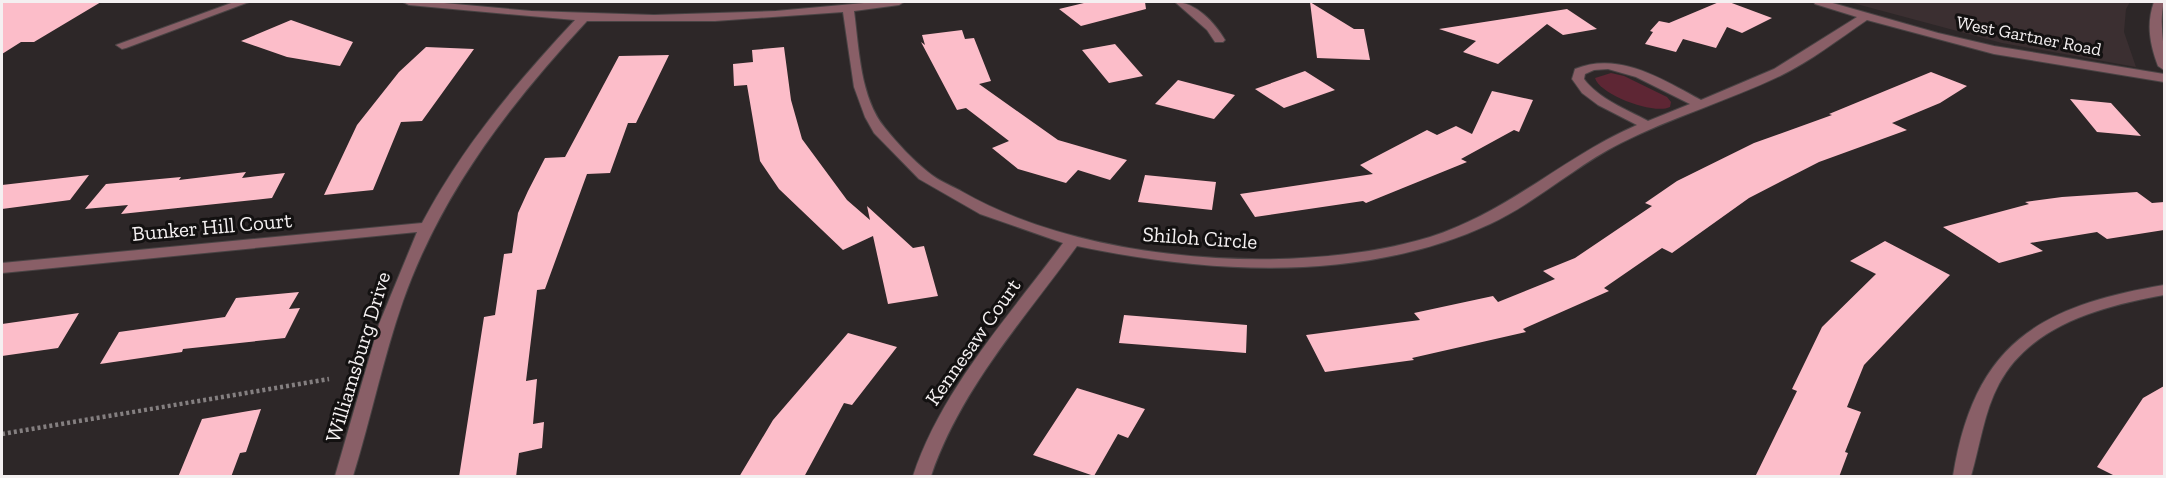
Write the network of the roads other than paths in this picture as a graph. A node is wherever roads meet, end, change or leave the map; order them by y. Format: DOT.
graph roads {
  1 [pos="243,2"];
  2 [pos="409,2"];
  3 [pos="899,2"];
  4 [pos="1180,2"];
  5 [pos="1819,2"];
  6 [pos="2159,2"];
  7 [pos="848,8"];
  8 [pos="1865,16"];
  9 [pos="583,18"];
  10 [pos="1219,40"];
  11 [pos="122,45"];
  12 [pos="2164,66"];
  13 [pos="2164,78"];
  14 [pos="1700,105"];
  15 [pos="1648,126"];
  16 [pos="426,228"];
  17 [pos="1073,240"];
  18 [pos="2,268"];
  19 [pos="2164,290"];
  20 [pos="344,477"];
  21 [pos="922,477"];
  22 [pos="1962,477"];
  1 -- 11 [label="street"];
  2 -- 9 [label="street"];
  3 -- 7 [label="street"];
  4 -- 10 [label="street"];
  5 -- 8 [label="street, West Gartner Road"];
  6 -- 12 [label="street"];
  7 -- 9 [label="street"];
  7 -- 17 [label="street, Shiloh Circle"];
  8 -- 13 [label="street, West Gartner Road"];
  8 -- 14 [label="street, Shiloh Circle"];
  9 -- 16 [label="street, Williamsburg Drive"];
  14 -- 15 [label="street, Shiloh Circle"];
  14 -- 15 [label="street"];
  15 -- 17 [label="street, Shiloh Circle"];
  16 -- 18 [label="street, Bunker Hill Court"];
  16 -- 20 [label="street, Williamsburg Drive"];
  17 -- 21 [label="street, Kennesaw Court"];
  19 -- 22 [label="street"];
}
